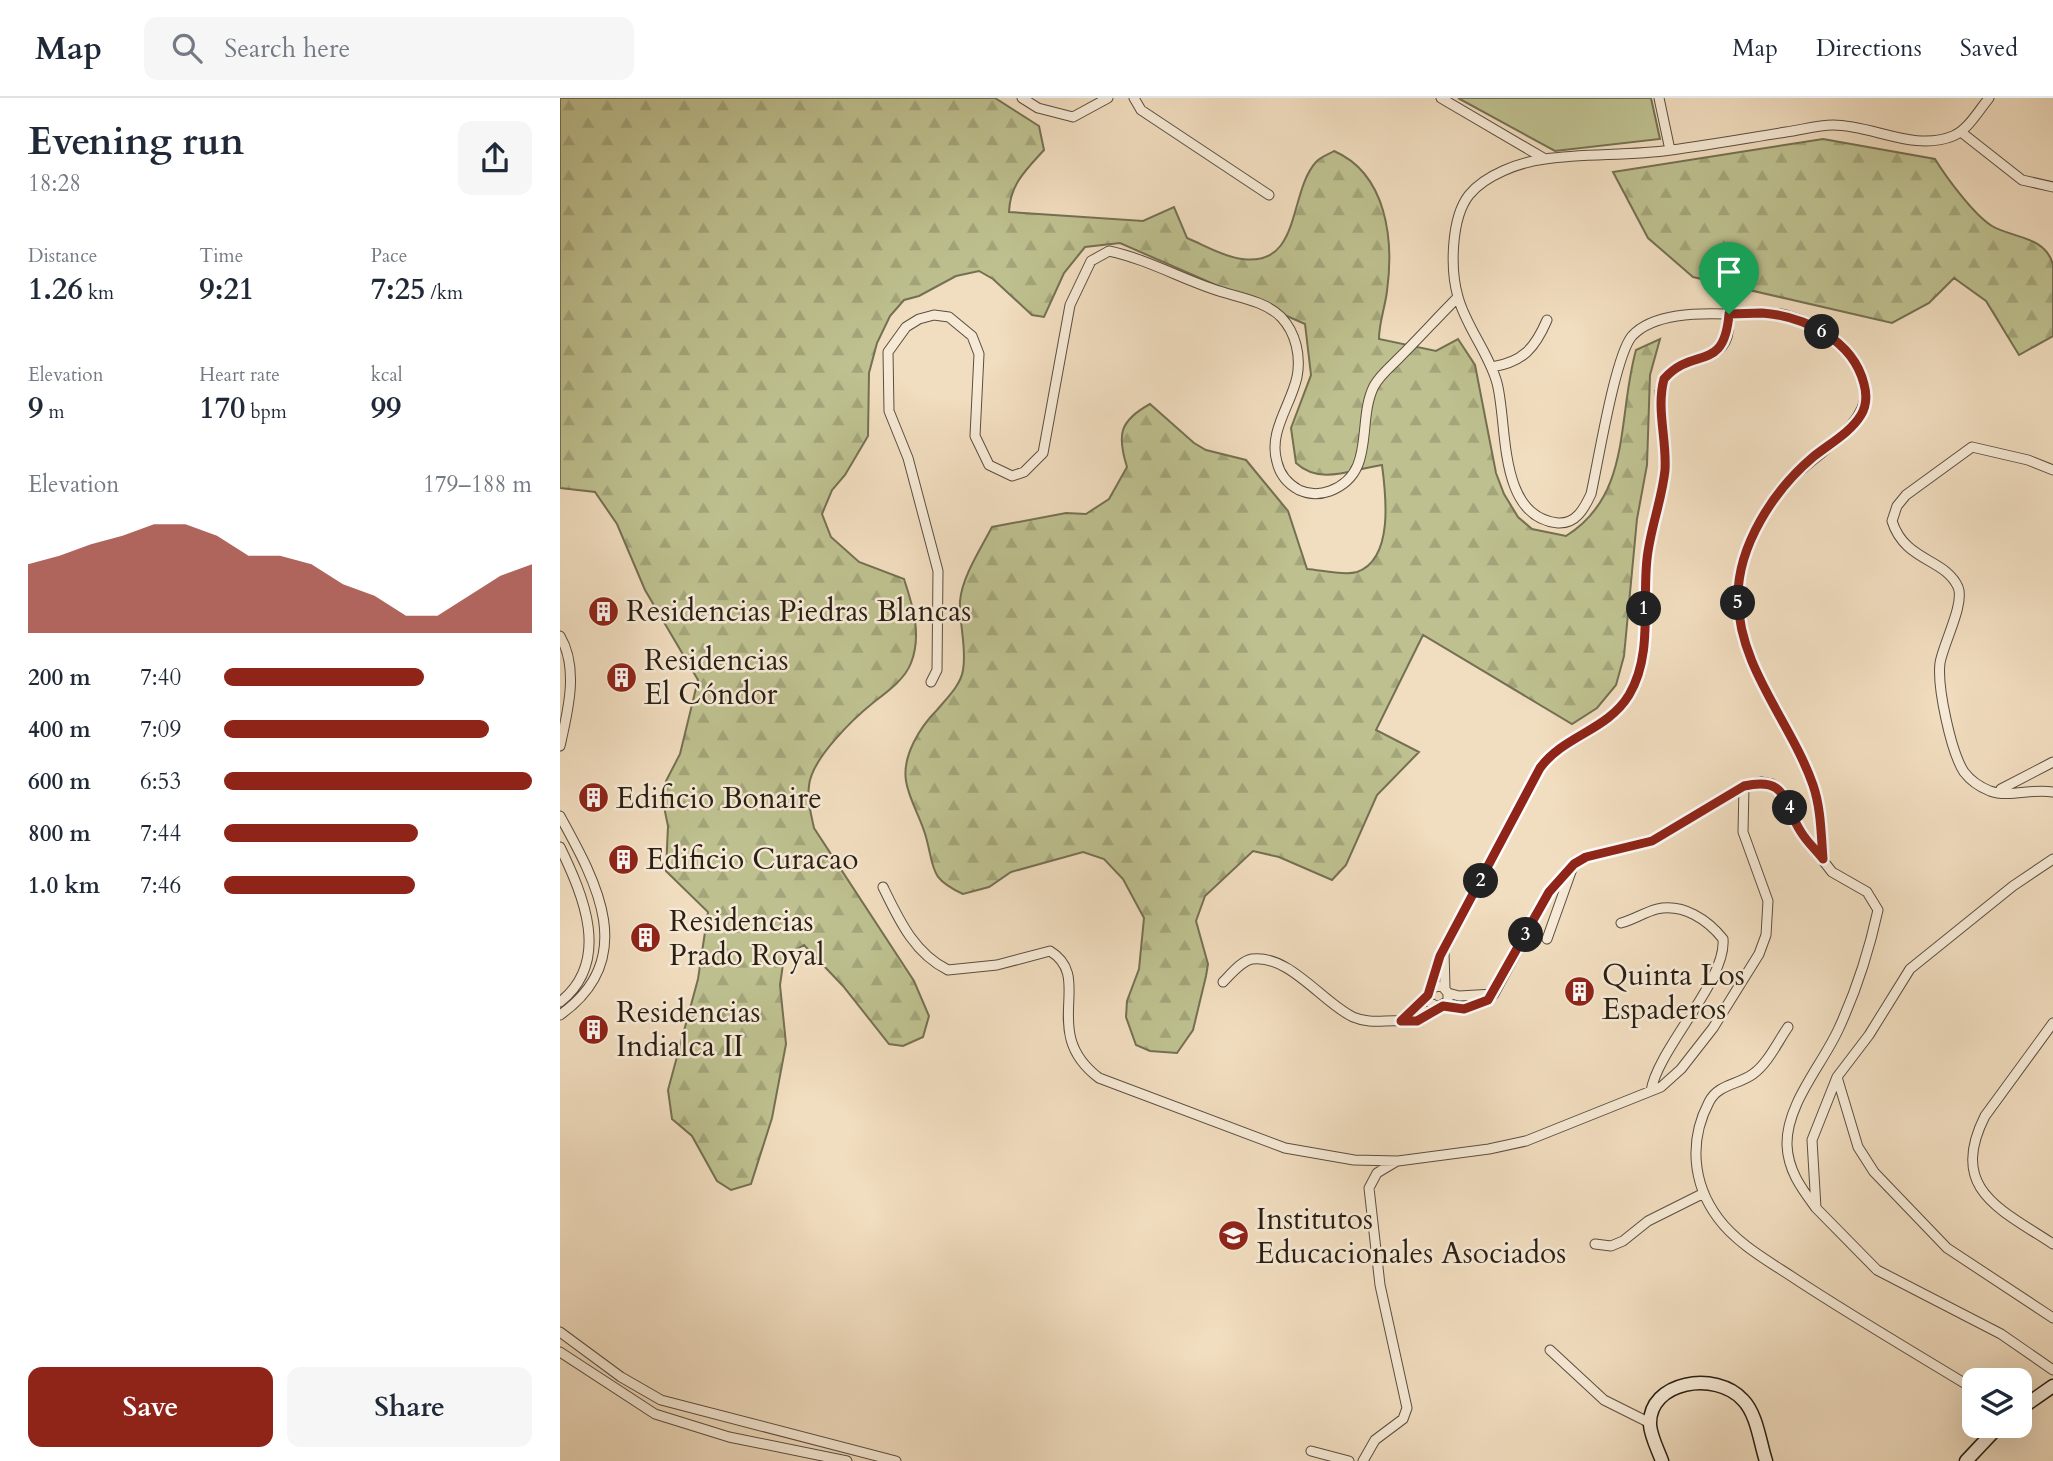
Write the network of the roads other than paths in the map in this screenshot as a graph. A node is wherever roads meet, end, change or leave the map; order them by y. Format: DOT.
graph roads {
  1 [pos="1022,98"];
  2 [pos="1108,98"];
  3 [pos="1134,98"];
  4 [pos="1441,98"];
  5 [pos="1660,98"];
  6 [pos="1989,98"];
  7 [pos="1961,132"];
  8 [pos="1670,150"];
  9 [pos="1545,159"];
  10 [pos="2053,187"];
  11 [pos="1269,195"];
  12 [pos="1458,297"];
  13 [pos="1729,314"];
  14 [pos="1547,320"];
  15 [pos="1492,367"];
  16 [pos="2053,470"];
  17 [pos="560,636"];
  18 [pos="931,682"];
  19 [pos="560,746"];
  20 [pos="2053,762"];
  21 [pos="1744,786"];
  22 [pos="1993,792"];
  23 [pos="2053,792"];
  24 [pos="560,816"];
  25 [pos="560,847"];
  26 [pos="1823,859"];
  27 [pos="2053,859"];
  28 [pos="1574,864"];
  29 [pos="883,887"];
  30 [pos="1621,923"];
  31 [pos="1547,939"];
  32 [pos="1444,949"];
  33 [pos="1223,982"];
  34 [pos="1447,991"];
  35 [pos="1428,994"];
  36 [pos="1494,994"];
  37 [pos="560,1002"];
  38 [pos="1441,1007"];
  39 [pos="560,1014"];
  40 [pos="1401,1021"];
  41 [pos="2053,1023"];
  42 [pos="1787,1027"];
  43 [pos="1837,1077"];
  44 [pos="1651,1091"];
  45 [pos="1398,1161"];
  46 [pos="1704,1193"];
  47 [pos="1816,1208"];
  48 [pos="1595,1244"];
  49 [pos="2053,1244"];
  50 [pos="2053,1318"];
  51 [pos="560,1332"];
  52 [pos="1550,1349"];
  53 [pos="560,1352"];
  54 [pos="2053,1370"];
  55 [pos="1962,1382"];
  56 [pos="2053,1386"];
  57 [pos="2032,1401"];
  58 [pos="1650,1423"];
  59 [pos="1988,1438"];
  60 [pos="1311,1451"];
  61 [pos="892,1460"];
  62 [pos="847,1461"];
  63 [pos="869,1461"];
  64 [pos="1349,1461"];
  65 [pos="1363,1461"];
  66 [pos="1662,1461"];
  67 [pos="1766,1461"];
  68 [pos="1966,1461"];
  1 -- 2 [label="street"];
  3 -- 11 [label="street"];
  4 -- 9 [label="street"];
  5 -- 8 [label="street"];
  6 -- 7 [label="street"];
  7 -- 8 [label="street"];
  7 -- 10 [label="street"];
  8 -- 9 [label="street"];
  9 -- 12 [label="street"];
  12 -- 15 [label="street"];
  12 -- 18 [label="street"];
  13 -- 15 [label="street"];
  13 -- 26 [label="street"];
  13 -- 32 [label="street"];
  14 -- 15 [label="street"];
  16 -- 22 [label="street"];
  17 -- 19 [label="street"];
  20 -- 22 [label="street"];
  21 -- 26 [label="street"];
  21 -- 28 [label="street"];
  21 -- 44 [label="street"];
  22 -- 23 [label="street"];
  24 -- 39 [label="street"];
  25 -- 37 [label="street"];
  26 -- 47 [label="street"];
  27 -- 43 [label="street"];
  28 -- 31 [label="street"];
  28 -- 36 [label="street"];
  29 -- 45 [label="street"];
  30 -- 44 [label="street"];
  32 -- 34 [label="street"];
  32 -- 35 [label="street"];
  33 -- 40 [label="street"];
  34 -- 35 [label="street"];
  34 -- 36 [label="street"];
  34 -- 38 [label="street"];
  35 -- 38 [label="street"];
  35 -- 40 [label="street"];
  36 -- 38 [label="street"];
  38 -- 40 [label="street"];
  41 -- 49 [label="street"];
  42 -- 46 [label="street"];
  43 -- 47 [label="street"];
  43 -- 50 [label="street"];
  44 -- 45 [label="street"];
  45 -- 65 [label="street"];
  46 -- 48 [label="street"];
  46 -- 55 [label="street"];
  47 -- 54 [label="street"];
  51 -- 61 [label="street"];
  52 -- 58 [label="street"];
  53 -- 62 [label="street"];
  56 -- 57 [label="street"];
  58 -- 66 [label="street"];
  58 -- 67 [label="street"];
  59 -- 68 [label="street"];
  60 -- 64 [label="street"];
  61 -- 63 [label="street"];
}
